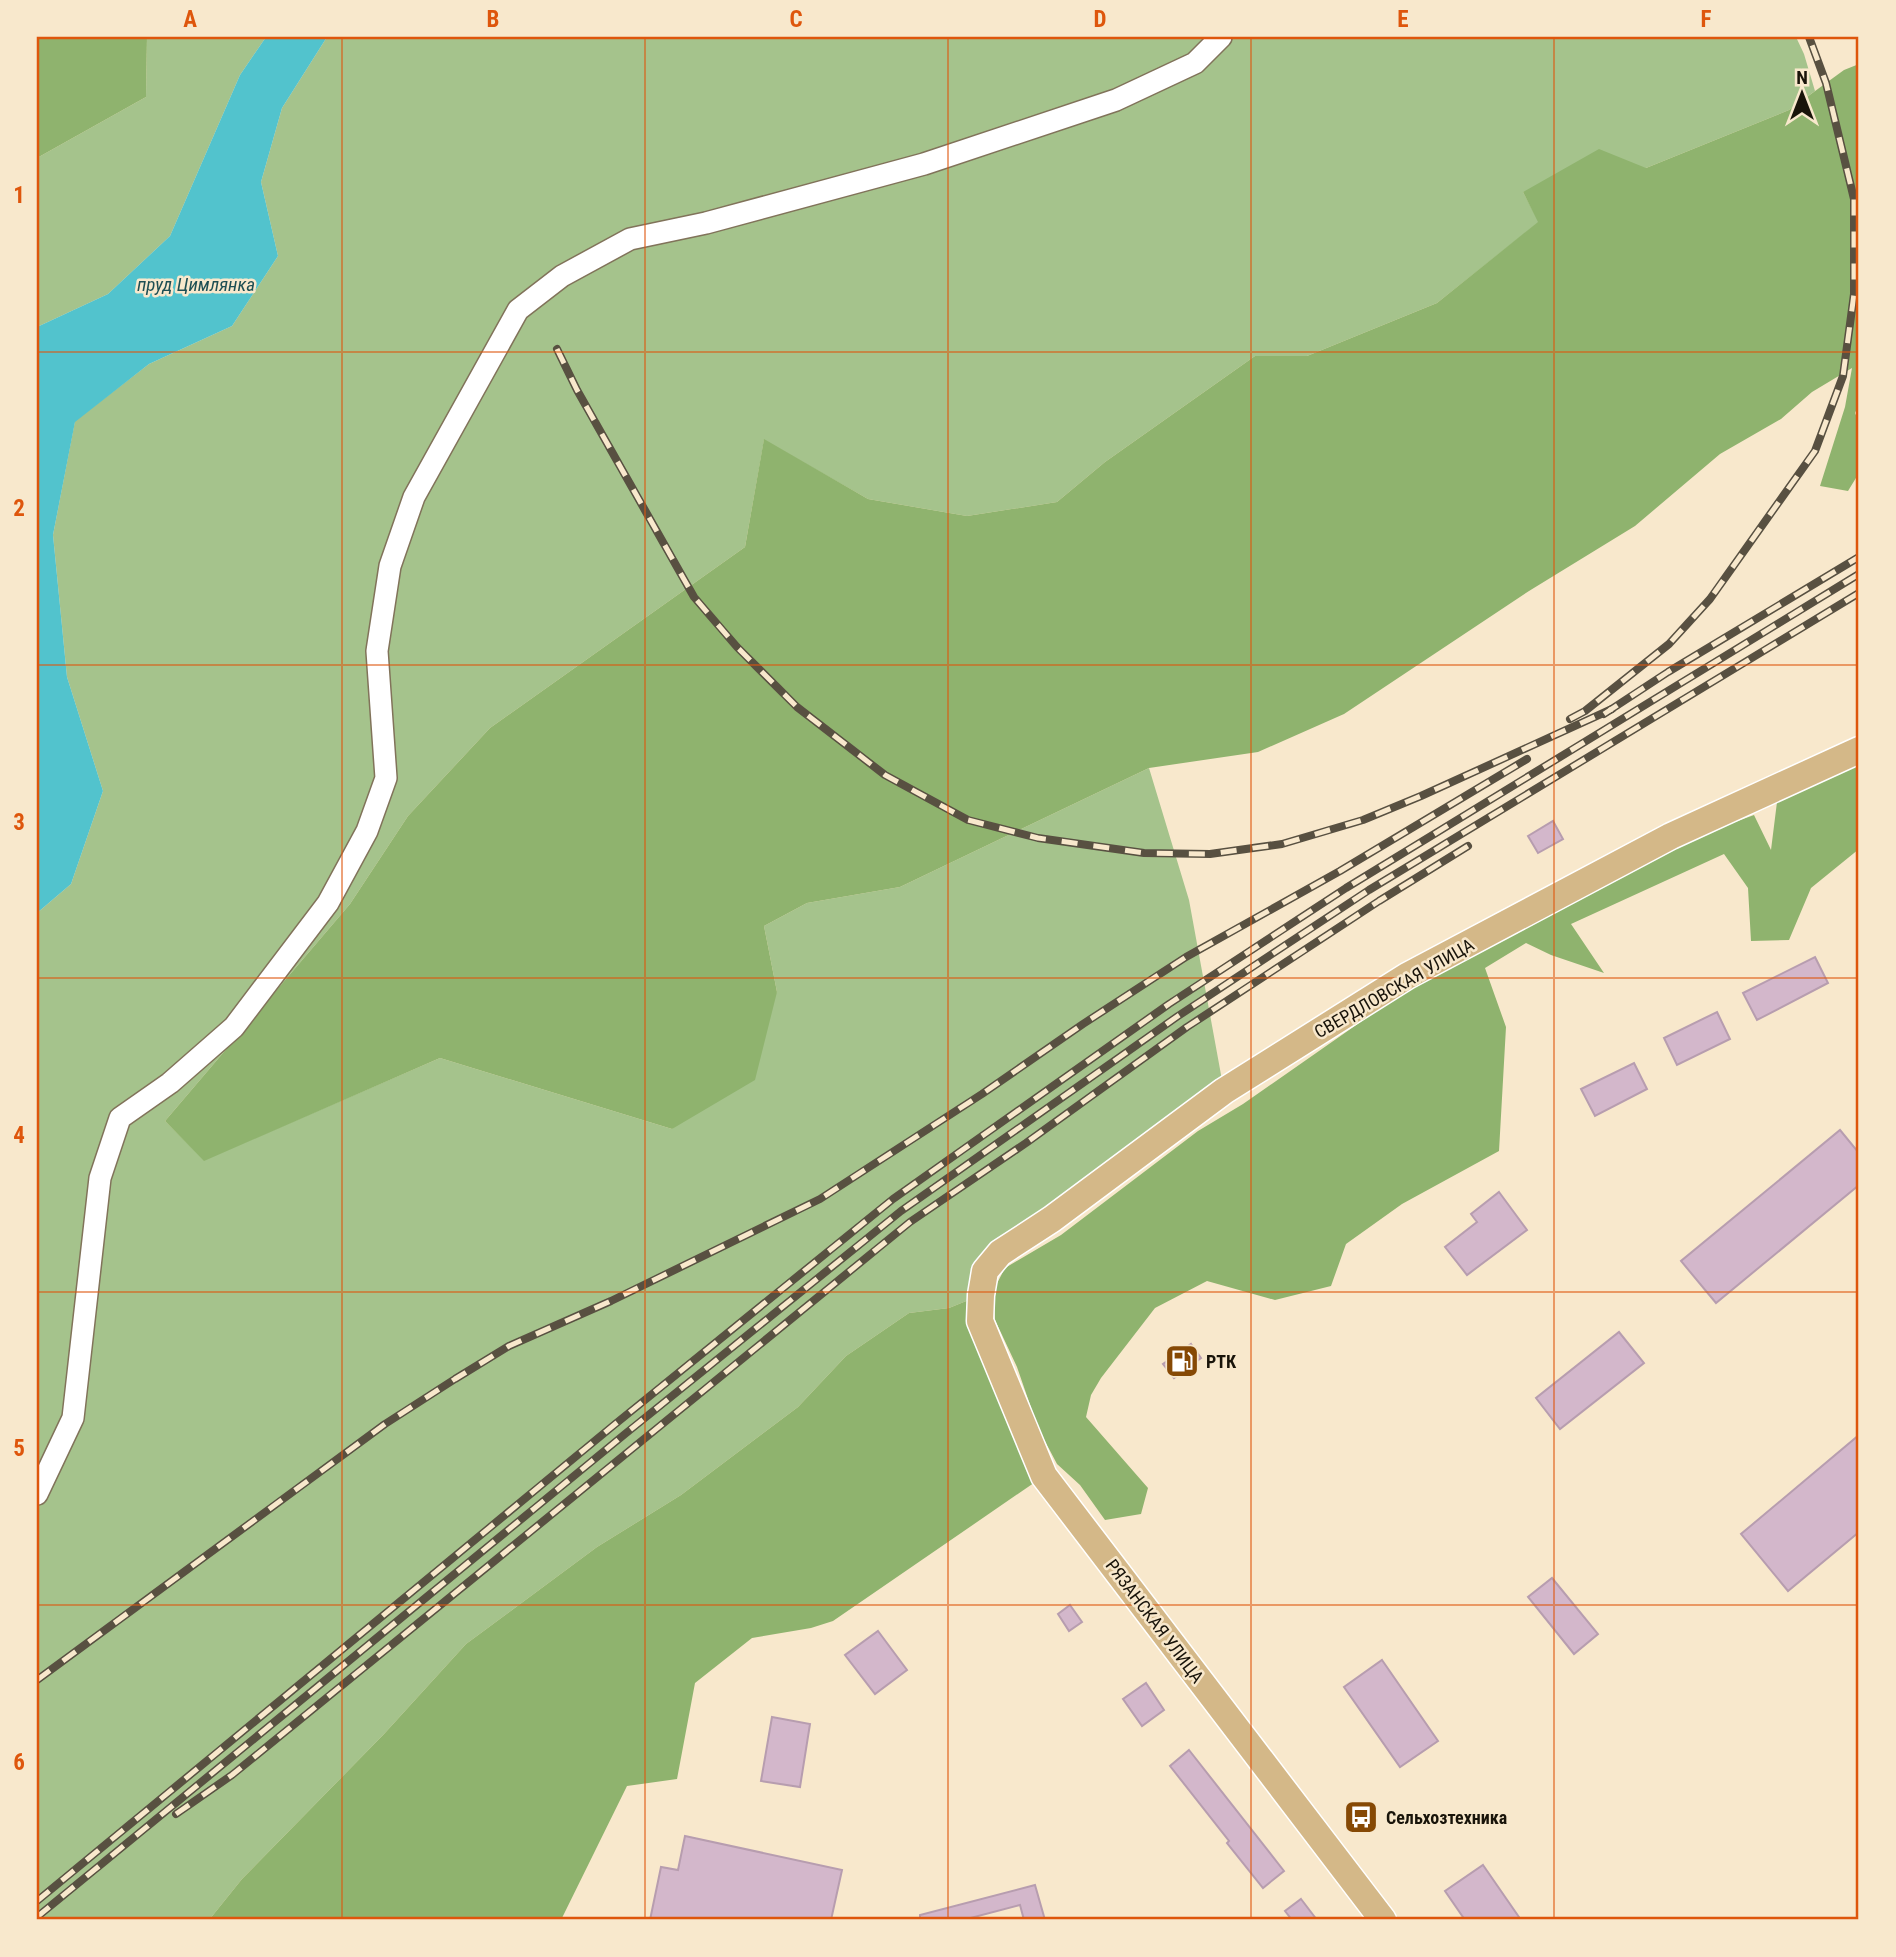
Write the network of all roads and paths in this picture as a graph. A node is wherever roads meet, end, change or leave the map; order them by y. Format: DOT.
graph roads {
  1 [pos="1221,37"];
  2 [pos="1859,750"];
  3 [pos="981,1295"];
  4 [pos="37,1494"];
  5 [pos="1383,1920"];
  1 -- 4 [label="street"];
  2 -- 3 [label="main road, СВЕРДЛОВСКАЯ УЛИЦА"];
  3 -- 5 [label="main road, РЯЗАНСКАЯ УЛИЦА"];
}
